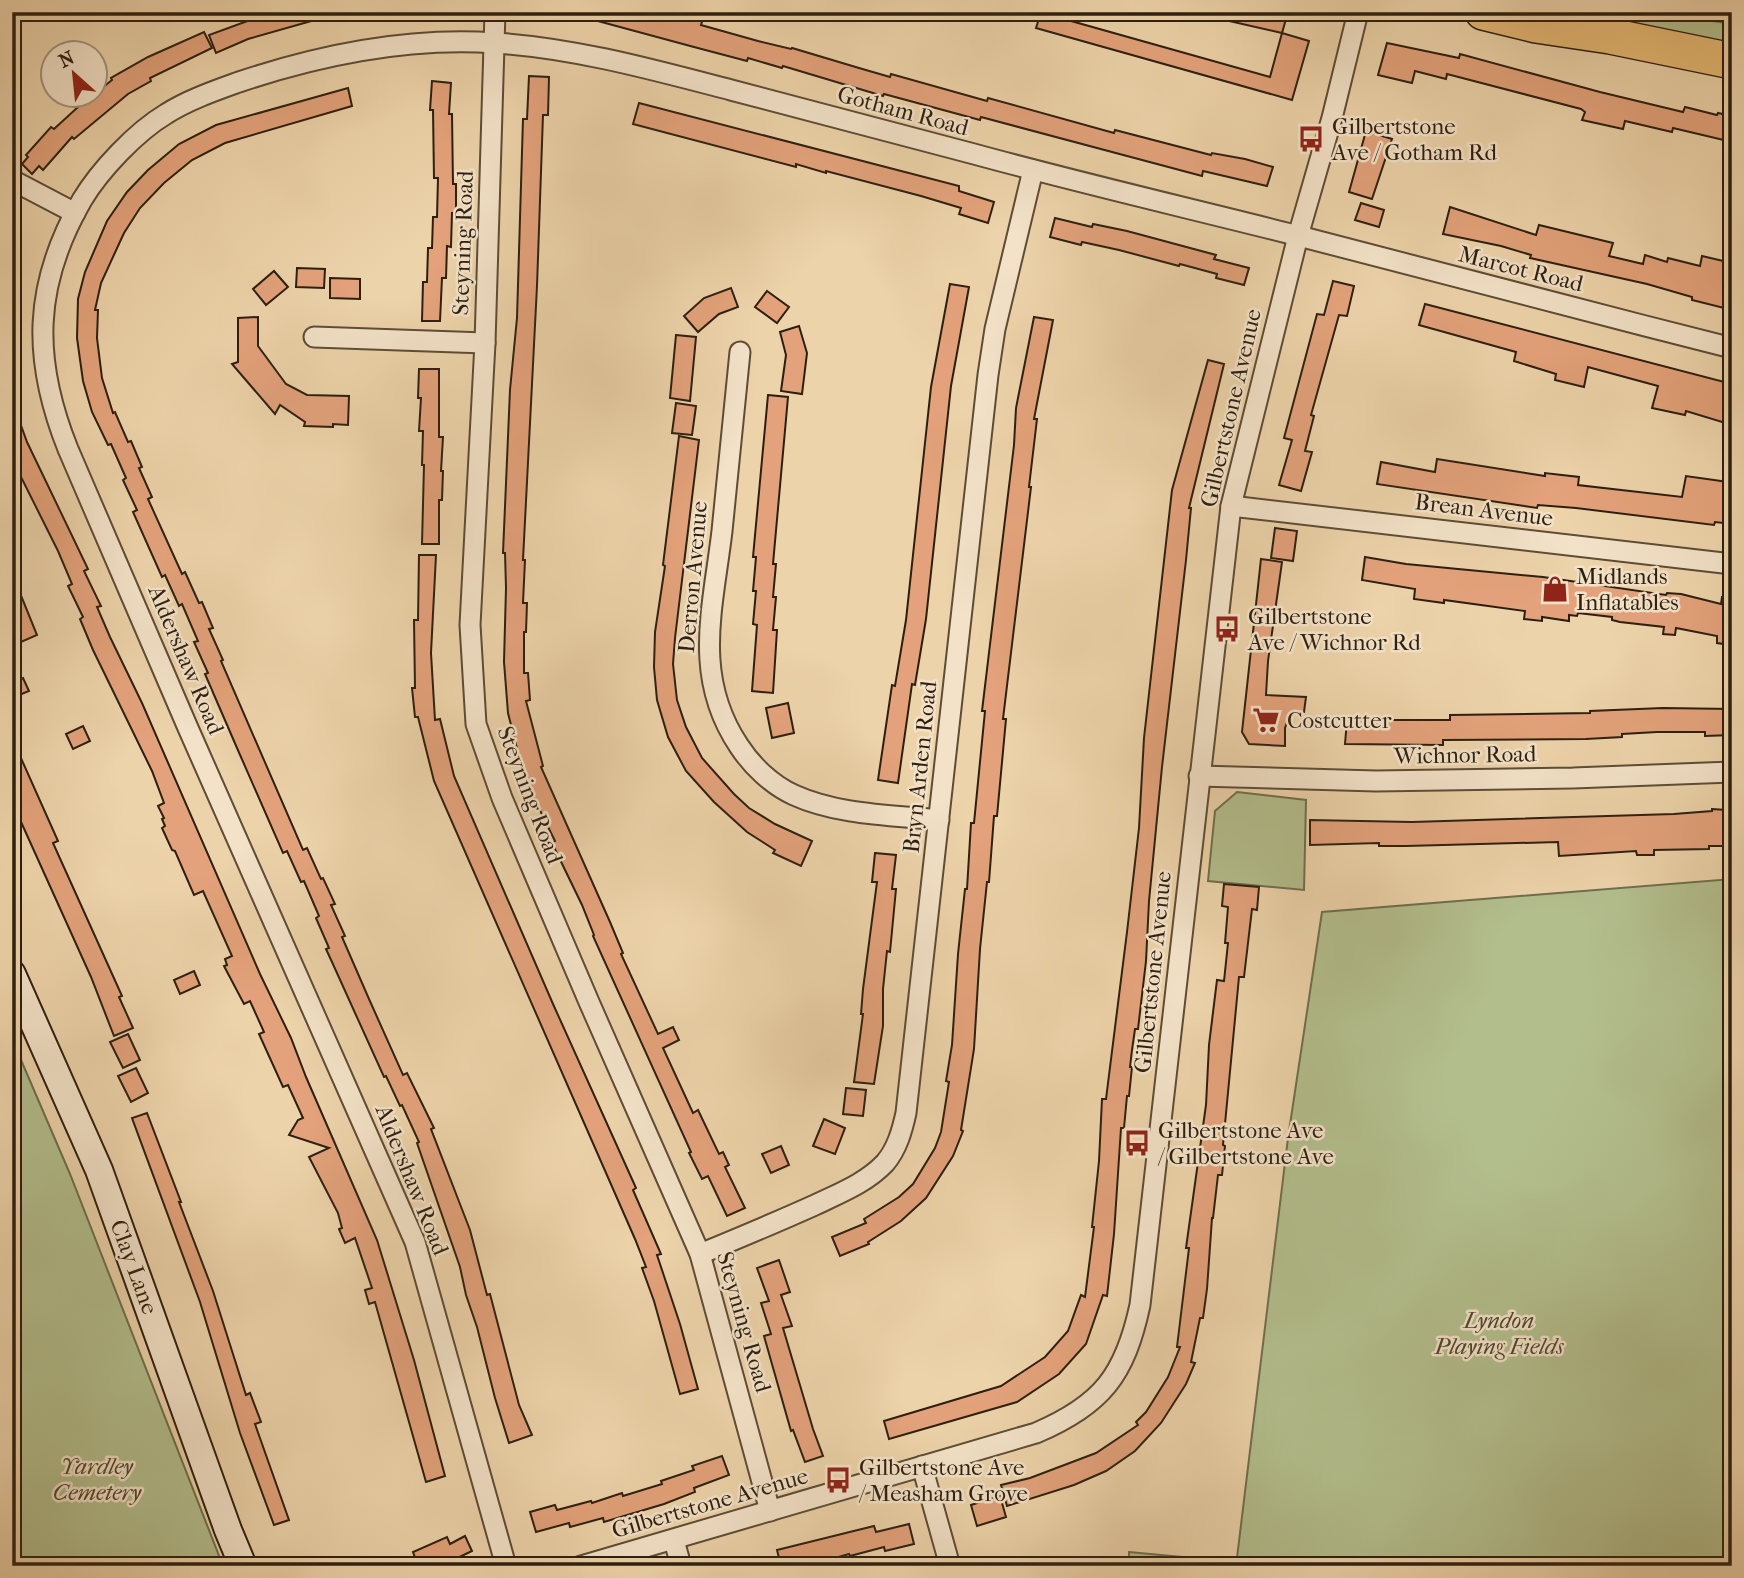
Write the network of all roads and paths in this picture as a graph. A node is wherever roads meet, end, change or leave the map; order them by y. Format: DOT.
graph roads {
  1 [pos="495,12"];
  2 [pos="1358,12"];
  3 [pos="1483,12"];
  4 [pos="1525,19"];
  5 [pos="494,43"];
  6 [pos="1716,58"];
  7 [pos="1732,77"];
  8 [pos="1033,170"];
  9 [pos="12,180"];
  10 [pos="75,213"];
  11 [pos="1298,236"];
  12 [pos="314,337"];
  13 [pos="485,343"];
  14 [pos="1732,348"];
  15 [pos="740,352"];
  16 [pos="1231,506"];
  17 [pos="1732,564"];
  18 [pos="1732,772"];
  19 [pos="1199,776"];
  20 [pos="939,820"];
  21 [pos="12,974"];
  22 [pos="700,1254"];
  23 [pos="922,1466"];
  24 [pos="770,1511"];
  25 [pos="674,1540"];
  26 [pos="243,1566"];
  27 [pos="506,1566"];
  28 [pos="581,1566"];
  29 [pos="681,1566"];
  30 [pos="950,1566"];
  1 -- 5 [label="street, Steyning Road"];
  2 -- 11 [label="street, Gilbertstone Avenue"];
  3 -- 4 [label="highway"];
  4 -- 6 [label="highway"];
  5 -- 8 [label="street, Gotham Road"];
  5 -- 10 [label="street, Aldershaw Road"];
  5 -- 13 [label="street, Steyning Road"];
  6 -- 7 [label="street"];
  8 -- 11 [label="street, Gotham Road"];
  8 -- 20 [label="street, Bryn Arden Road"];
  9 -- 10 [label="street"];
  10 -- 27 [label="street, Aldershaw Road"];
  11 -- 14 [label="street, Marcot Road"];
  11 -- 16 [label="street, Gilbertstone Avenue"];
  12 -- 13 [label="street"];
  13 -- 22 [label="street, Steyning Road"];
  15 -- 20 [label="street, Derron Avenue"];
  16 -- 17 [label="street, Brean Avenue"];
  16 -- 19 [label="street, Gilbertstone Avenue"];
  18 -- 19 [label="street, Wichnor Road"];
  19 -- 23 [label="street, Gilbertstone Avenue"];
  20 -- 22 [label="street, Bryn Arden Road"];
  21 -- 26 [label="street, Clay Lane"];
  22 -- 24 [label="street, Steyning Road"];
  23 -- 24 [label="street, Gilbertstone Avenue"];
  23 -- 30 [label="street"];
  24 -- 25 [label="street, Gilbertstone Avenue"];
  25 -- 28 [label="street, Gilbertstone Avenue"];
  25 -- 29 [label="street"];
}
